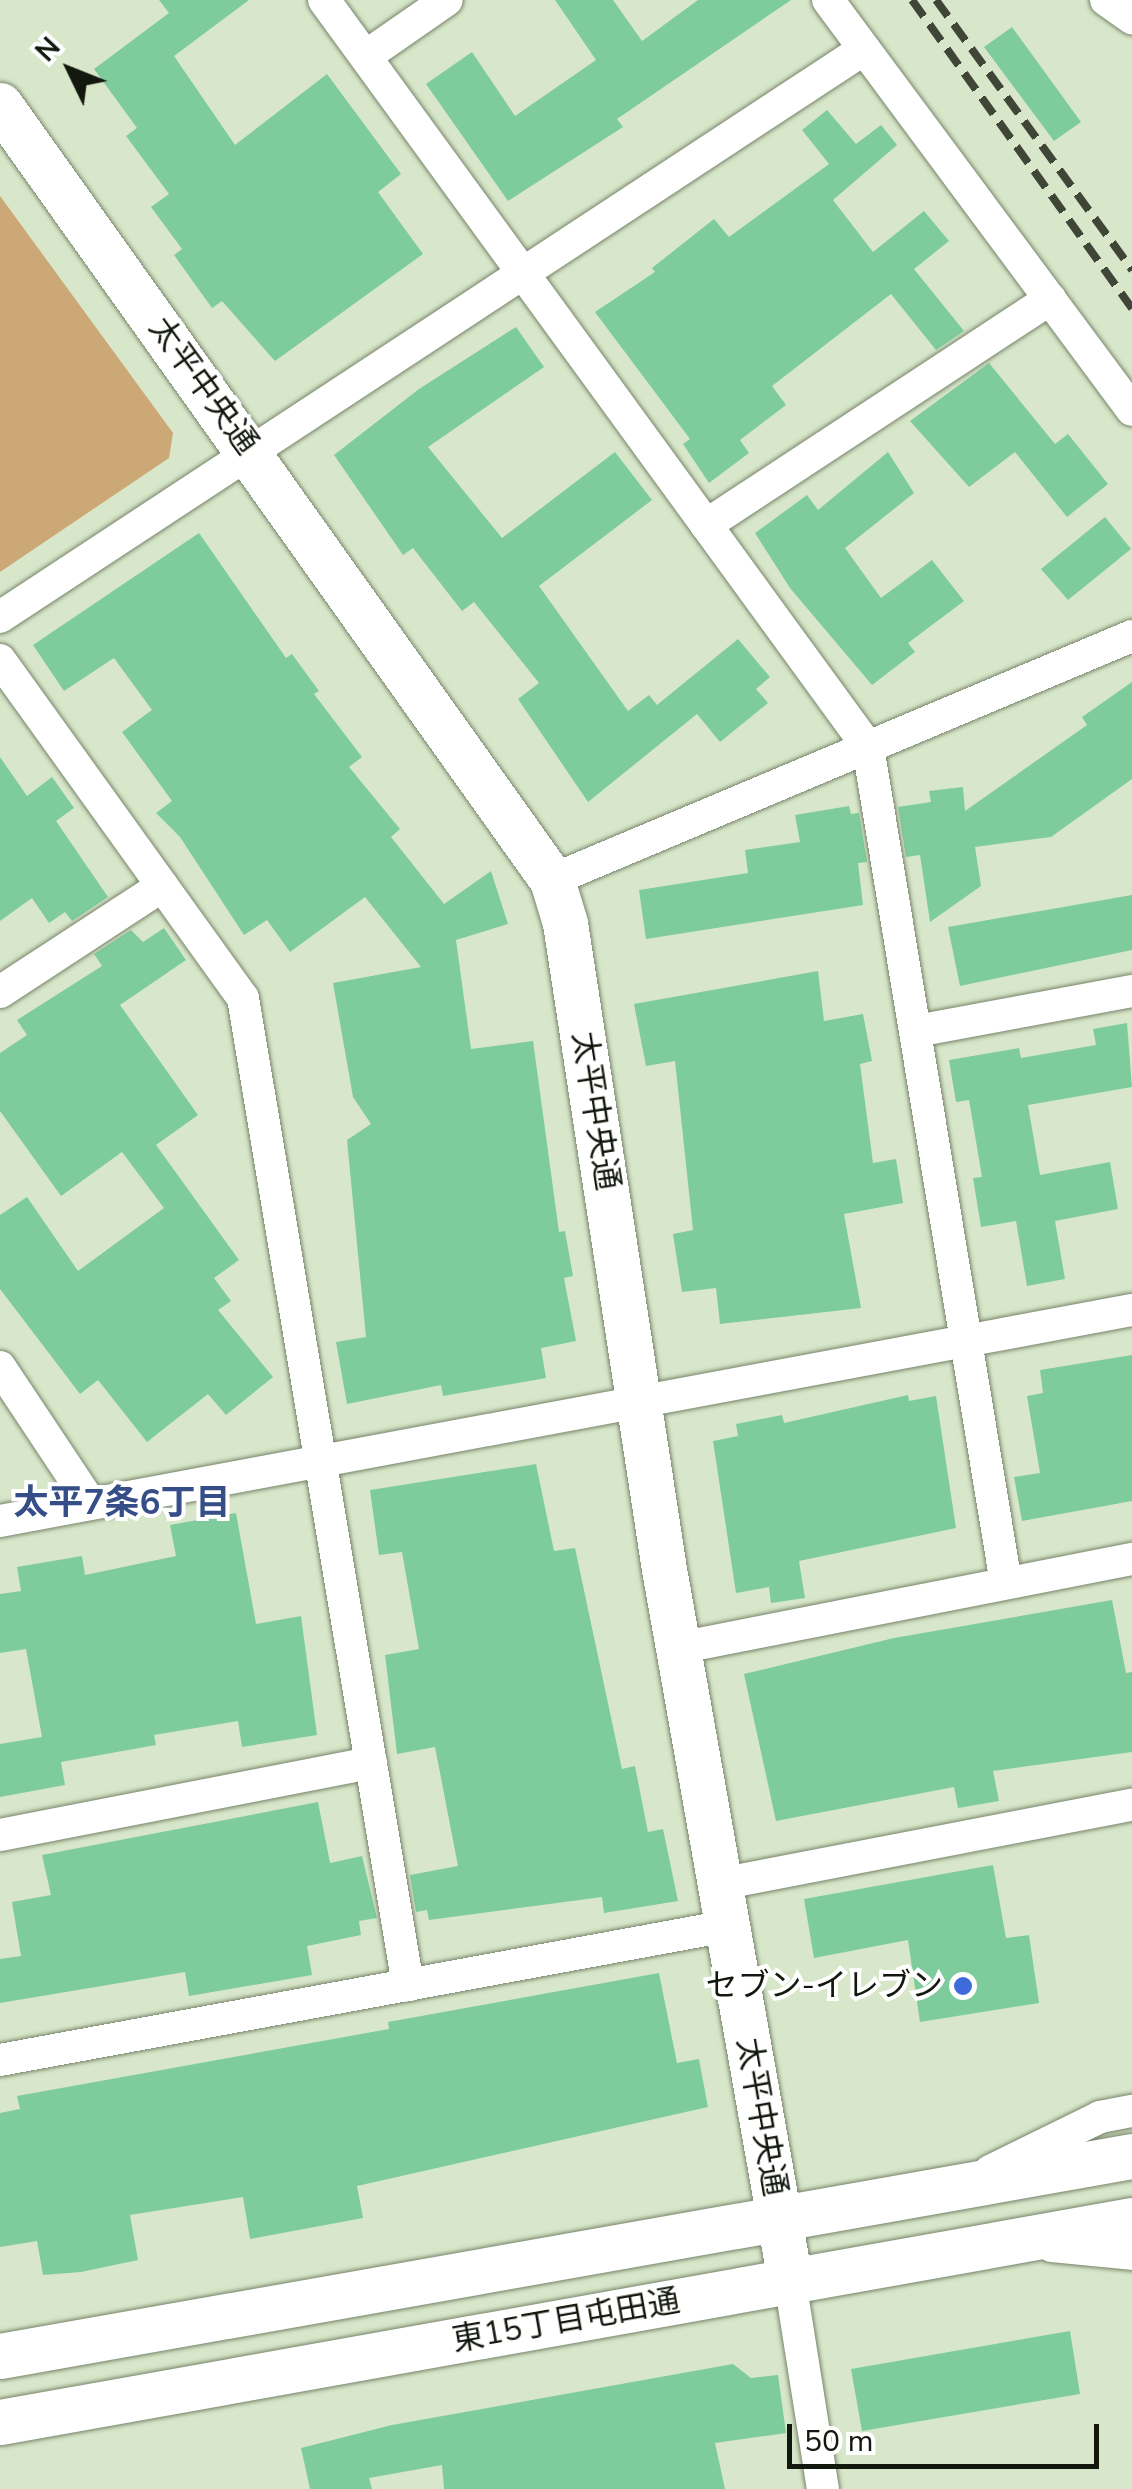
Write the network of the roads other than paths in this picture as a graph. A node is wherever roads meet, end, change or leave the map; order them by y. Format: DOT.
graph roads {
  1 [pos="324,0"];
  2 [pos="447,0"];
  3 [pos="828,0"];
  4 [pos="1106,0"];
  5 [pos="1132,18"];
  6 [pos="864,49"];
  7 [pos="366,56"];
  8 [pos="0,105"];
  9 [pos="524,276"];
  10 [pos="1050,299"];
  11 [pos="1132,410"];
  12 [pos="250,450"];
  13 [pos="706,525"];
  14 [pos="0,617"];
  15 [pos="1132,636"];
  16 [pos="0,660"];
  17 [pos="868,747"];
  18 [pos="552,880"];
  19 [pos="162,886"];
  20 [pos="1132,991"];
  21 [pos="0,992"];
  22 [pos="916,1032"];
  23 [pos="1132,1310"];
  24 [pos="968,1341"];
  25 [pos="0,1367"];
  26 [pos="640,1402"];
  27 [pos="321,1461"];
  28 [pos="91,1504"];
  29 [pos="0,1521"];
  30 [pos="1132,1559"];
  31 [pos="1006,1584"];
  32 [pos="678,1648"];
  33 [pos="371,1763"];
  34 [pos="1132,1805"];
  35 [pos="0,1836"];
  36 [pos="724,1905"];
  37 [pos="408,1985"];
  38 [pos="0,2060"];
  39 [pos="1132,2111"];
  40 [pos="1132,2156"];
  41 [pos="959,2186"];
  42 [pos="778,2216"];
  43 [pos="1132,2220"];
  44 [pos="1008,2242"];
  45 [pos="1132,2254"];
  46 [pos="790,2281"];
  47 [pos="0,2356"];
  48 [pos="0,2422"];
  49 [pos="823,2489"];
  1 -- 7 [label="street"];
  2 -- 7 [label="street"];
  3 -- 6 [label="street"];
  4 -- 5 [label="street"];
  6 -- 9 [label="street"];
  6 -- 10 [label="street"];
  7 -- 9 [label="street"];
  8 -- 12 [label="street, 太平中央通"];
  9 -- 12 [label="street"];
  9 -- 13 [label="street"];
  10 -- 11 [label="street"];
  10 -- 13 [label="street"];
  12 -- 14 [label="street"];
  12 -- 18 [label="street, 太平中央通"];
  13 -- 17 [label="street"];
  15 -- 17 [label="street"];
  16 -- 19 [label="street"];
  17 -- 18 [label="street"];
  17 -- 22 [label="street"];
  18 -- 26 [label="street, 太平中央通"];
  19 -- 21 [label="street"];
  19 -- 27 [label="street"];
  20 -- 22 [label="street"];
  22 -- 24 [label="street"];
  23 -- 24 [label="street"];
  24 -- 26 [label="street"];
  24 -- 31 [label="street"];
  25 -- 28 [label="street"];
  26 -- 27 [label="street"];
  26 -- 32 [label="street, 太平中央通"];
  27 -- 28 [label="street"];
  27 -- 33 [label="street"];
  28 -- 29 [label="street"];
  30 -- 31 [label="street"];
  31 -- 32 [label="street"];
  32 -- 36 [label="street, 太平中央通"];
  33 -- 35 [label="street"];
  33 -- 37 [label="street"];
  34 -- 36 [label="street"];
  36 -- 37 [label="street"];
  36 -- 42 [label="street, 太平中央通"];
  37 -- 38 [label="street"];
  39 -- 41 [label="street"];
  40 -- 41 [label="street, 東15丁目屯田通"];
  41 -- 42 [label="street, 東15丁目屯田通"];
  42 -- 46 [label="street, 太平中央通"];
  42 -- 47 [label="street, 東15丁目屯田通"];
  43 -- 44 [label="street, 東15丁目屯田通"];
  44 -- 45 [label="street"];
  44 -- 46 [label="street, 東15丁目屯田通"];
  46 -- 48 [label="street, 東15丁目屯田通"];
  46 -- 49 [label="street"];
}
